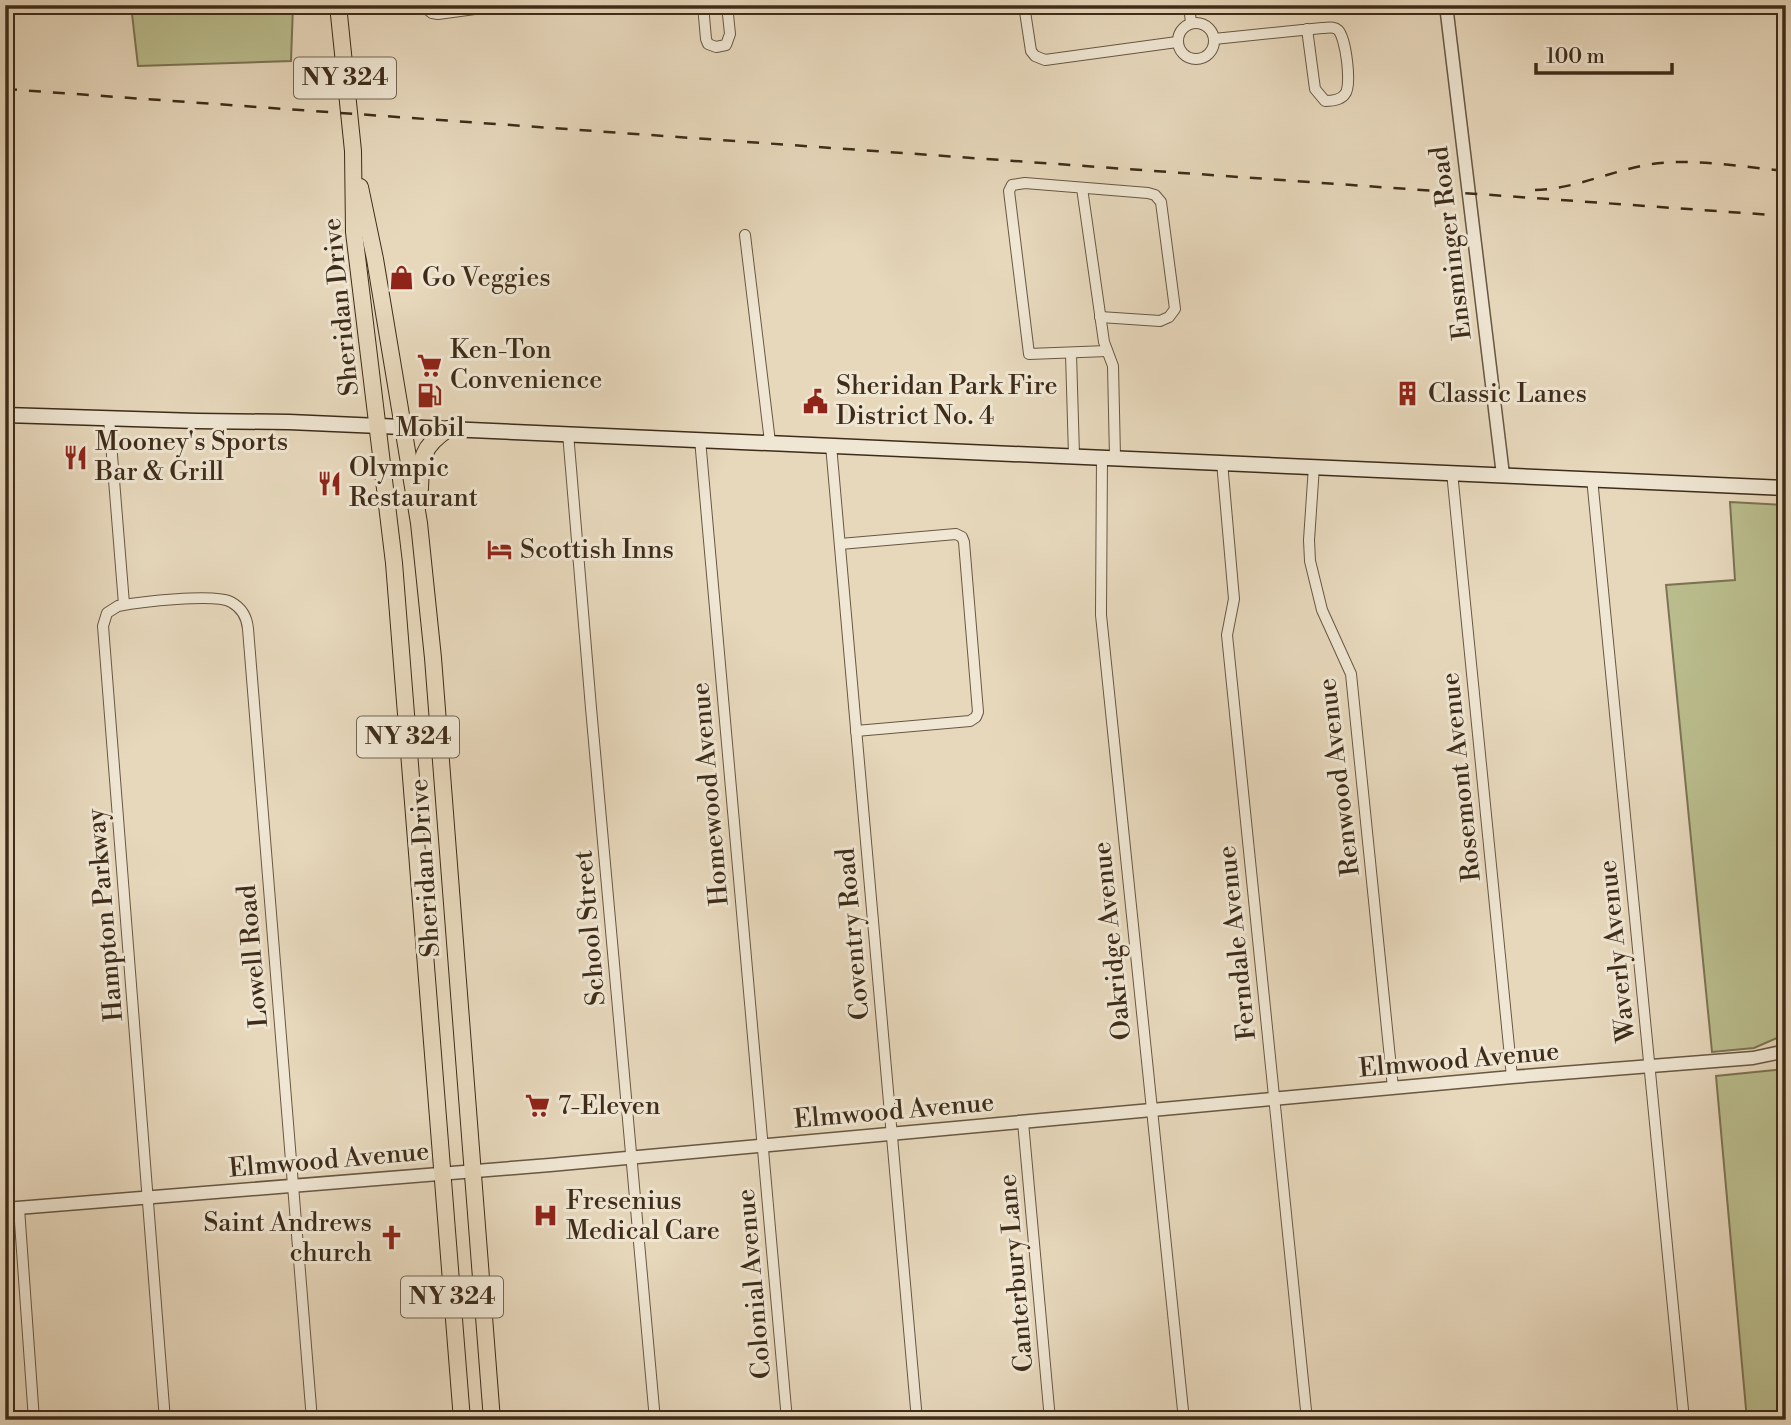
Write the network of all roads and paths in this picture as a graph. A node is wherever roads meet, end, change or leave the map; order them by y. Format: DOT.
graph roads {
  1 [pos="338,5"];
  2 [pos="422,5"];
  3 [pos="504,5"];
  4 [pos="703,5"];
  5 [pos="727,5"];
  6 [pos="1024,5"];
  7 [pos="1189,5"];
  8 [pos="1446,5"];
  9 [pos="1191,23"];
  10 [pos="1307,29"];
  11 [pos="1214,39"];
  12 [pos="1177,42"];
  13 [pos="353,151"];
  14 [pos="1082,188"];
  15 [pos="745,235"];
  16 [pos="1100,317"];
  17 [pos="1107,351"];
  18 [pos="1071,354"];
  19 [pos="5,415"];
  20 [pos="109,418"];
  21 [pos="379,426"];
  22 [pos="402,427"];
  23 [pos="448,429"];
  24 [pos="568,433"];
  25 [pos="700,439"];
  26 [pos="770,442"];
  27 [pos="831,445"];
  28 [pos="1074,455"];
  29 [pos="1108,457"];
  30 [pos="1222,462"];
  31 [pos="1314,466"];
  32 [pos="1452,472"];
  33 [pos="1503,474"];
  34 [pos="1592,478"];
  35 [pos="1786,488"];
  36 [pos="419,523"];
  37 [pos="840,544"];
  38 [pos="124,604"];
  39 [pos="433,658"];
  40 [pos="402,660"];
  41 [pos="856,731"];
  42 [pos="451,894"];
  43 [pos="421,896"];
  44 [pos="1786,1051"];
  45 [pos="1650,1065"];
  46 [pos="1512,1077"];
  47 [pos="1393,1088"];
  48 [pos="1275,1099"];
  49 [pos="1151,1110"];
  50 [pos="1023,1122"];
  51 [pos="892,1134"];
  52 [pos="762,1145"];
  53 [pos="632,1157"];
  54 [pos="473,1171"];
  55 [pos="443,1174"];
  56 [pos="292,1186"];
  57 [pos="148,1198"];
  58 [pos="12,1208"];
  59 [pos="488,1371"];
  60 [pos="458,1374"];
  61 [pos="34,1420"];
  62 [pos="165,1420"];
  63 [pos="312,1420"];
  64 [pos="462,1420"];
  65 [pos="492,1420"];
  66 [pos="655,1420"];
  67 [pos="787,1420"];
  68 [pos="917,1420"];
  69 [pos="1050,1420"];
  70 [pos="1184,1420"];
  71 [pos="1307,1420"];
  72 [pos="1684,1420"];
  1 -- 13 [label="main road, Sheridan Drive / NY 324"];
  2 -- 3 [label="street"];
  4 -- 5 [label="street"];
  6 -- 12 [label="street"];
  7 -- 9 [label="street"];
  8 -- 33 [label="street, Ensminger Road"];
  9 -- 11 [label="street"];
  9 -- 12 [label="street"];
  10 -- 10 [label="street"];
  10 -- 11 [label="street"];
  11 -- 12 [label="street"];
  13 -- 21 [label="main road, Sheridan Drive / NY 324"];
  13 -- 22 [label="main road, Sheridan Drive / NY 324"];
  14 -- 16 [label="street, Oakridge Avenue"];
  14 -- 16 [label="street"];
  14 -- 18 [label="street"];
  15 -- 26 [label="street"];
  16 -- 17 [label="street, Oakridge Avenue"];
  17 -- 18 [label="street"];
  17 -- 29 [label="street, Oakridge Avenue"];
  18 -- 28 [label="street"];
  19 -- 20 [label="main road"];
  20 -- 21 [label="main road"];
  20 -- 38 [label="street"];
  21 -- 22 [label="main road"];
  21 -- 40 [label="main road, Sheridan Drive / NY 324"];
  22 -- 23 [label="main road"];
  22 -- 36 [label="main road, Sheridan Drive / NY 324"];
  23 -- 24 [label="main road"];
  23 -- 36 [label="main road"];
  24 -- 25 [label="main road"];
  24 -- 53 [label="street, School Street"];
  25 -- 26 [label="main road"];
  25 -- 52 [label="street, Homewood Avenue"];
  26 -- 27 [label="main road"];
  27 -- 28 [label="main road"];
  27 -- 37 [label="street, Coventry Road"];
  28 -- 29 [label="main road"];
  29 -- 30 [label="main road"];
  29 -- 49 [label="street, Oakridge Avenue"];
  30 -- 31 [label="main road"];
  30 -- 48 [label="street, Ferndale Avenue"];
  31 -- 32 [label="main road"];
  31 -- 47 [label="street, Renwood Avenue"];
  32 -- 33 [label="main road"];
  32 -- 46 [label="street, Rosemont Avenue"];
  33 -- 34 [label="main road"];
  34 -- 35 [label="main road"];
  34 -- 45 [label="street, Waverly Avenue"];
  36 -- 39 [label="main road, Sheridan Drive / NY 324"];
  37 -- 41 [label="street, Coventry Road"];
  37 -- 41 [label="street"];
  38 -- 56 [label="street, Lowell Road"];
  38 -- 57 [label="street, Hampton Parkway"];
  39 -- 40 [label="main road"];
  39 -- 42 [label="main road, Sheridan Drive / NY 324"];
  40 -- 43 [label="main road, Sheridan Drive / NY 324"];
  41 -- 51 [label="street, Coventry Road"];
  42 -- 43 [label="main road"];
  42 -- 54 [label="main road, Sheridan Drive / NY 324"];
  43 -- 55 [label="main road, Sheridan Drive / NY 324"];
  44 -- 45 [label="street, Elmwood Avenue"];
  45 -- 46 [label="street, Elmwood Avenue"];
  45 -- 72 [label="street, Waverly Avenue"];
  46 -- 47 [label="street, Elmwood Avenue"];
  47 -- 48 [label="street, Elmwood Avenue"];
  48 -- 49 [label="street, Elmwood Avenue"];
  48 -- 71 [label="street, Ferndale Avenue"];
  49 -- 50 [label="street, Elmwood Avenue"];
  49 -- 70 [label="street, Oakridge Avenue"];
  50 -- 51 [label="street, Elmwood Avenue"];
  50 -- 69 [label="street, Canterbury Lane"];
  51 -- 52 [label="street, Elmwood Avenue"];
  51 -- 68 [label="street, Coventry Road"];
  52 -- 53 [label="street, Elmwood Avenue"];
  52 -- 67 [label="street, Colonial Avenue"];
  53 -- 54 [label="street, Elmwood Avenue"];
  53 -- 66 [label="street, School Street"];
  54 -- 55 [label="street, Elmwood Avenue"];
  54 -- 59 [label="main road, Sheridan Drive / NY 324"];
  55 -- 56 [label="street, Elmwood Avenue"];
  55 -- 60 [label="main road, Sheridan Drive / NY 324"];
  56 -- 57 [label="street, Elmwood Avenue"];
  56 -- 63 [label="street, Lowell Road"];
  57 -- 58 [label="street, Elmwood Avenue"];
  57 -- 62 [label="street, Hampton Parkway"];
  58 -- 61 [label="street"];
  59 -- 60 [label="main road"];
  59 -- 65 [label="main road, Sheridan Drive / NY 324"];
  60 -- 64 [label="main road, Sheridan Drive / NY 324"];
}
